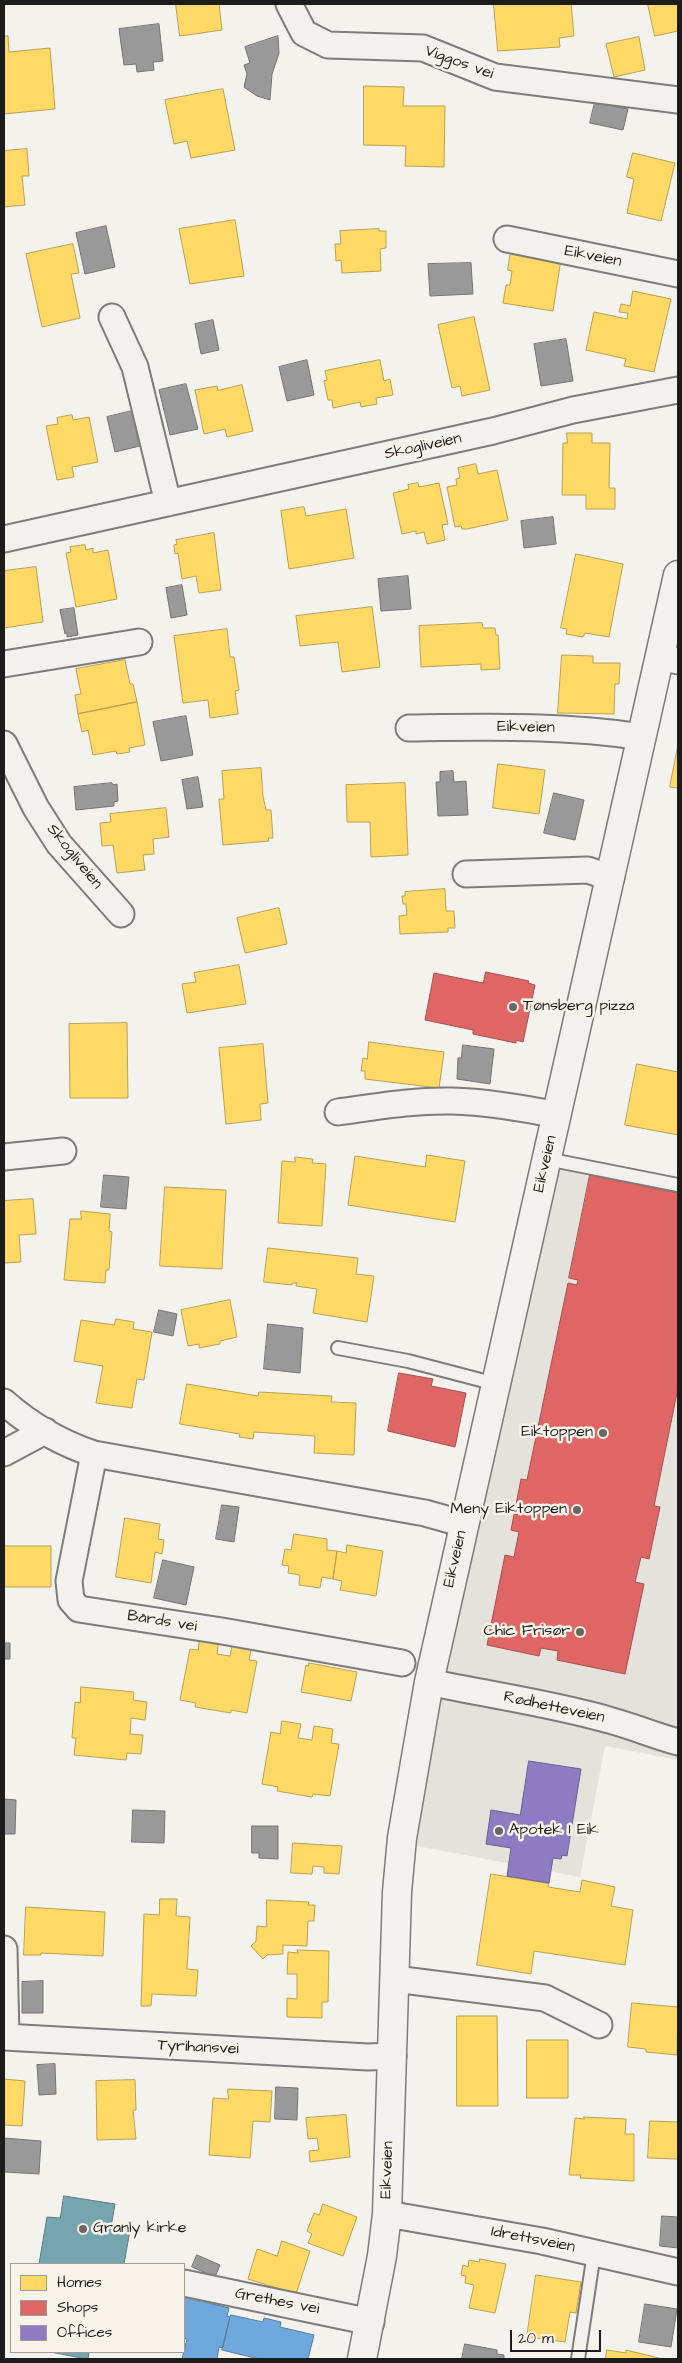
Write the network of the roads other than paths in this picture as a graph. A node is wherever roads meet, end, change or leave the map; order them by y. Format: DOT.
graph roads {
  1 [pos="289,4"];
  2 [pos="678,100"];
  3 [pos="507,240"];
  4 [pos="678,274"];
  5 [pos="112,316"];
  6 [pos="678,390"];
  7 [pos="168,503"];
  8 [pos="4,539"];
  9 [pos="678,576"];
  10 [pos="139,642"];
  11 [pos="669,659"];
  12 [pos="4,664"];
  13 [pos="409,728"];
  14 [pos="642,737"];
  15 [pos="4,744"];
  16 [pos="466,874"];
  17 [pos="611,878"];
  18 [pos="121,914"];
  19 [pos="338,1112"];
  20 [pos="557,1115"];
  21 [pos="63,1151"];
  22 [pos="4,1158"];
  23 [pos="547,1160"];
  24 [pos="678,1185"];
  25 [pos="338,1348"];
  26 [pos="496,1384"];
  27 [pos="4,1402"];
  28 [pos="45,1431"];
  29 [pos="4,1454"];
  30 [pos="94,1454"];
  31 [pos="464,1524"];
  32 [pos="402,1663"];
  33 [pos="429,1682"];
  34 [pos="678,1742"];
  35 [pos="4,1949"];
  36 [pos="394,1979"];
  37 [pos="599,2025"];
  38 [pos="5,2037"];
  39 [pos="393,2056"];
  40 [pos="387,2214"];
  41 [pos="594,2253"];
  42 [pos="678,2272"];
  43 [pos="185,2282"];
  44 [pos="371,2322"];
  45 [pos="362,2359"];
  46 [pos="578,2359"];
  1 -- 2 [label="street, Viggos vei"];
  3 -- 4 [label="street, Eikveien"];
  5 -- 7 [label="street"];
  6 -- 7 [label="street, Skogliveien"];
  7 -- 8 [label="street, Skogliveien"];
  9 -- 11 [label="main road, Eikveien"];
  10 -- 12 [label="street"];
  11 -- 14 [label="main road, Eikveien"];
  13 -- 14 [label="street, Eikveien"];
  14 -- 17 [label="main road, Eikveien"];
  15 -- 18 [label="street, Skogliveien"];
  16 -- 17 [label="street"];
  17 -- 20 [label="main road, Eikveien"];
  19 -- 20 [label="street, Eikveien"];
  20 -- 23 [label="main road, Eikveien"];
  21 -- 22 [label="street"];
  23 -- 24 [label="lane"];
  23 -- 26 [label="main road, Eikveien"];
  25 -- 26 [label="lane"];
  26 -- 31 [label="main road, Eikveien"];
  27 -- 28 [label="street"];
  28 -- 29 [label="street"];
  28 -- 30 [label="street"];
  30 -- 31 [label="street"];
  30 -- 32 [label="street, Bårds vei"];
  31 -- 33 [label="main road, Eikveien"];
  33 -- 34 [label="street, Rødhetteveien"];
  33 -- 36 [label="main road, Eikveien"];
  35 -- 38 [label="street"];
  36 -- 37 [label="street"];
  36 -- 39 [label="main road, Eikveien"];
  38 -- 39 [label="street, Tyrihansvei"];
  39 -- 40 [label="main road, Eikveien"];
  40 -- 41 [label="street, Idrettsveien"];
  40 -- 44 [label="main road, Eikveien"];
  41 -- 42 [label="street, Idrettsveien"];
  41 -- 46 [label="lane"];
  43 -- 44 [label="street, Grethes vei"];
  44 -- 45 [label="main road, Eikveien"];
}
